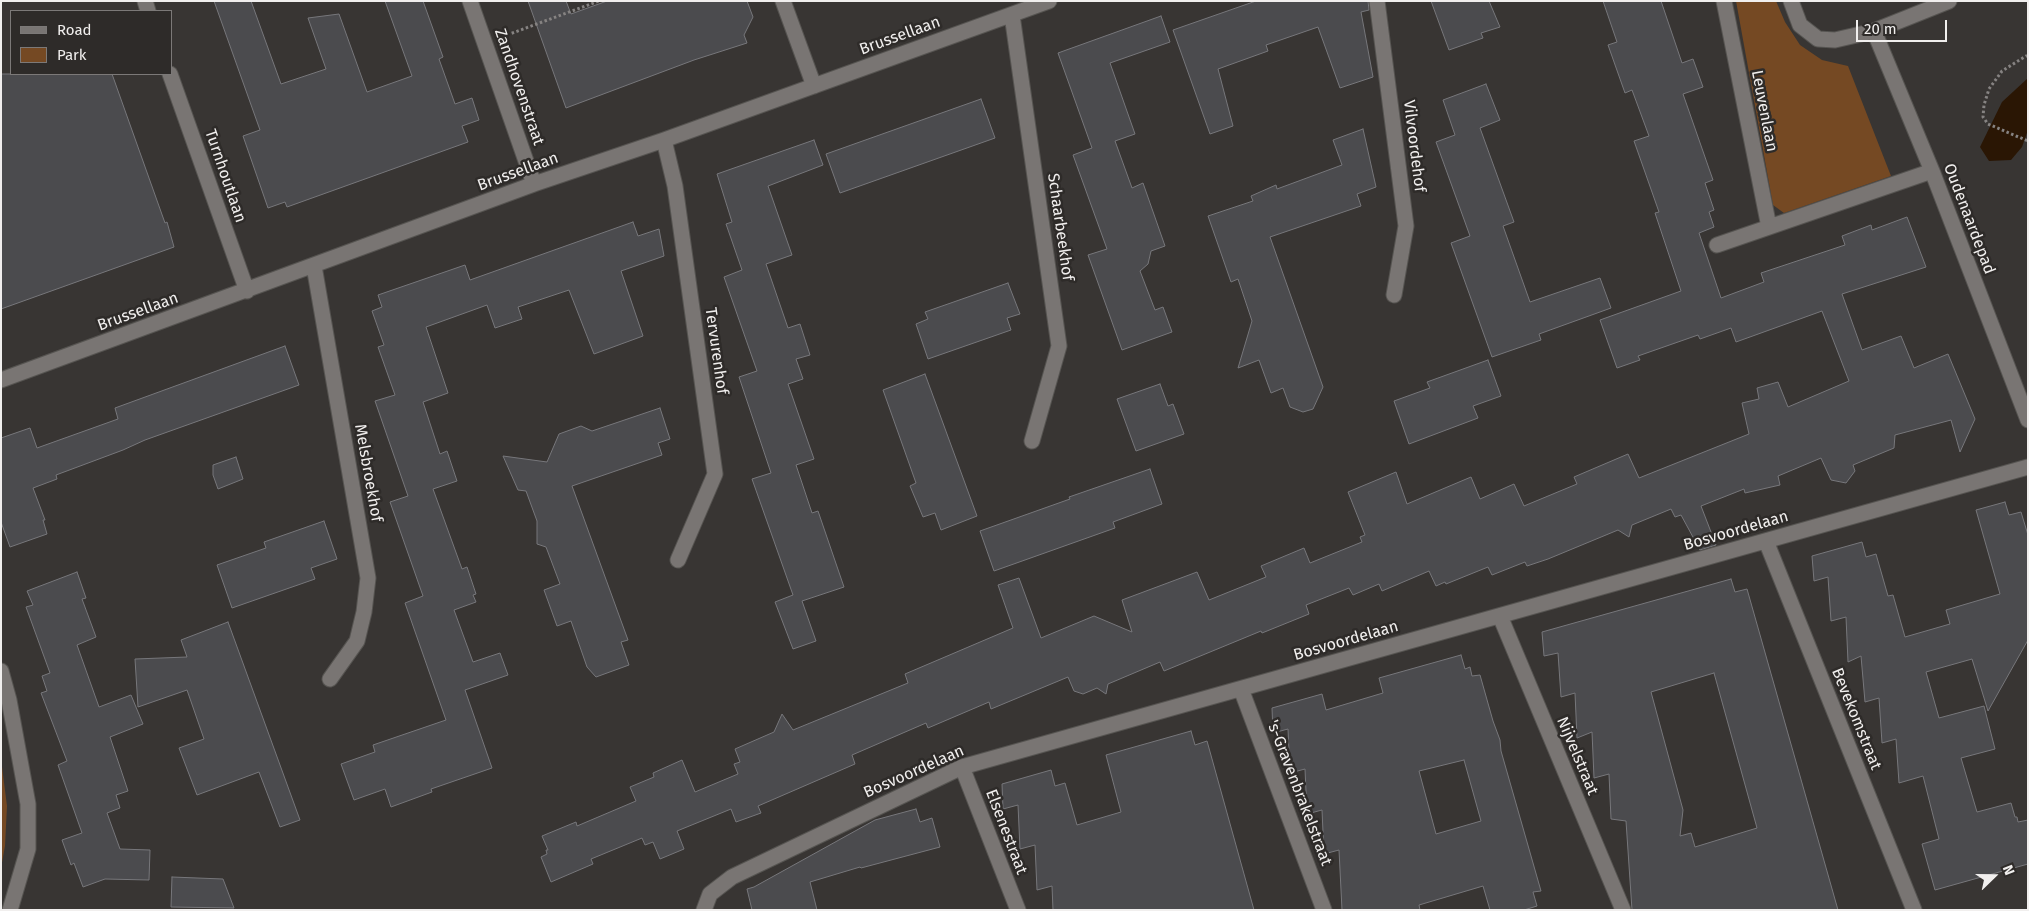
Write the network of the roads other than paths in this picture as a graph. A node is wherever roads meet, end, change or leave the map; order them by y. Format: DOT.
graph roads {
  1 [pos="470,1"];
  2 [pos="784,1"];
  3 [pos="1049,1"];
  4 [pos="1377,1"];
  5 [pos="1724,1"];
  6 [pos="1791,1"];
  7 [pos="1949,1"];
  8 [pos="1012,14"];
  9 [pos="1874,31"];
  10 [pos="170,75"];
  11 [pos="814,86"];
  12 [pos="664,140"];
  13 [pos="1932,171"];
  14 [pos="534,184"];
  15 [pos="1769,227"];
  16 [pos="1717,245"];
  17 [pos="314,266"];
  18 [pos="247,291"];
  19 [pos="1394,295"];
  20 [pos="1,380"];
  21 [pos="2028,420"];
  22 [pos="1032,441"];
  23 [pos="2028,467"];
  24 [pos="1766,541"];
  25 [pos="678,560"];
  26 [pos="1500,616"];
  27 [pos="1,671"];
  28 [pos="330,679"];
  29 [pos="1241,689"];
  30 [pos="962,767"];
  31 [pos="10,910"];
  32 [pos="704,910"];
  33 [pos="1018,910"];
  34 [pos="1324,910"];
  35 [pos="1623,910"];
  36 [pos="1914,910"];
  1 -- 14 [label="street, Zandhovenstraat"];
  2 -- 11 [label="street"];
  3 -- 8 [label="street, Brussellaan"];
  4 -- 19 [label="street, Vilvoordehof"];
  5 -- 15 [label="street, Leuvenlaan"];
  6 -- 9 [label="street"];
  7 -- 9 [label="street"];
  8 -- 11 [label="street, Brussellaan"];
  8 -- 22 [label="street, Schaarbeekhof"];
  9 -- 13 [label="street, Oudenaardepad"];
  10 -- 18 [label="street, Turnhoutlaan"];
  11 -- 12 [label="street, Brussellaan"];
  12 -- 14 [label="street, Brussellaan"];
  12 -- 25 [label="street, Tervurenhof"];
  13 -- 15 [label="street"];
  13 -- 21 [label="street, Oudenaardepad"];
  14 -- 17 [label="street, Brussellaan"];
  15 -- 16 [label="street"];
  17 -- 18 [label="street, Brussellaan"];
  17 -- 28 [label="street, Melsbroekhof"];
  18 -- 20 [label="street, Brussellaan"];
  23 -- 24 [label="street, Bosvoordelaan"];
  24 -- 26 [label="street, Bosvoordelaan"];
  24 -- 36 [label="street, Bevekomstraat"];
  26 -- 29 [label="street, Bosvoordelaan"];
  26 -- 35 [label="street, Nijvelstraat"];
  27 -- 31 [label="street"];
  29 -- 30 [label="street, Bosvoordelaan"];
  29 -- 34 [label="street, 's-Gravenbrakelstraat"];
  30 -- 32 [label="street, Bosvoordelaan"];
  30 -- 33 [label="street, Elsenestraat"];
}
